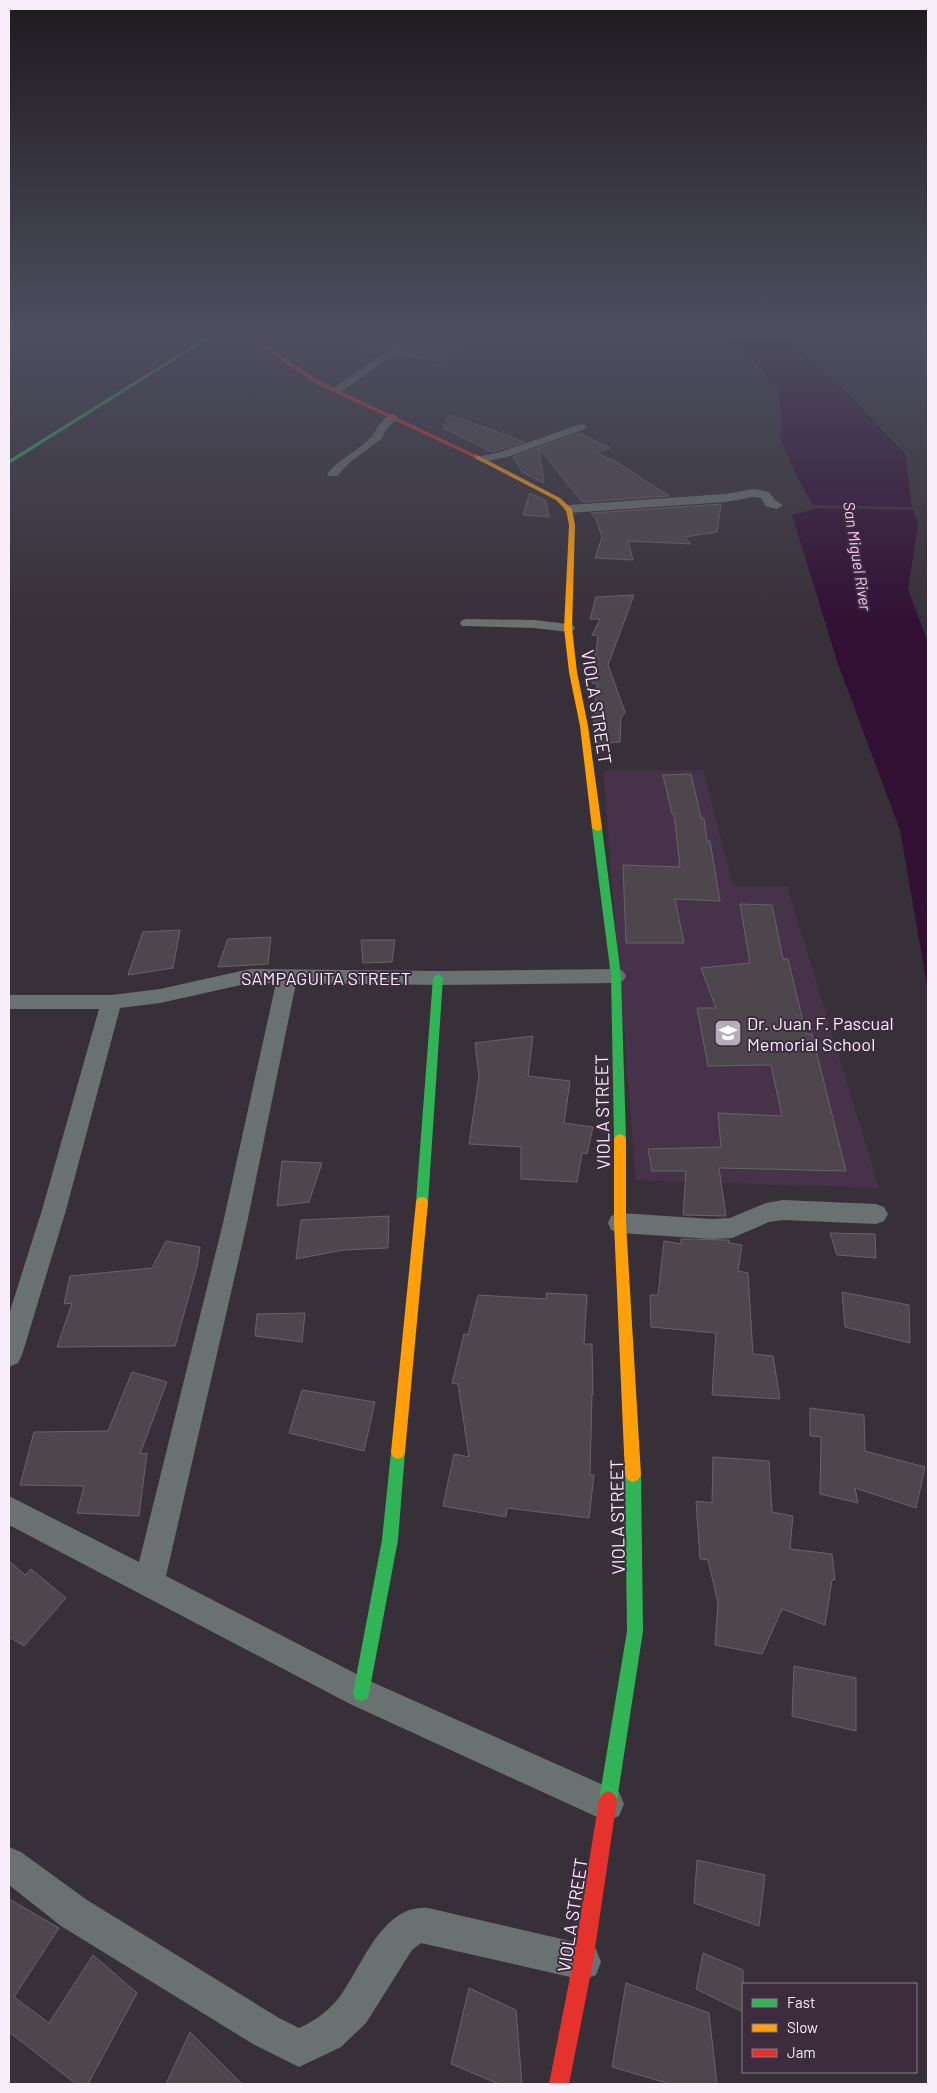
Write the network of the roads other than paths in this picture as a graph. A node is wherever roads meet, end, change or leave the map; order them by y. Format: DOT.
graph roads {
  1 [pos="62,429"];
  2 [pos="381,429"];
  3 [pos="418,429"];
  4 [pos="576,429"];
  5 [pos="482,459"];
  6 [pos="9,462"];
  7 [pos="332,474"];
  8 [pos="777,505"];
  9 [pos="569,509"];
  10 [pos="467,623"];
  11 [pos="568,628"];
  12 [pos="616,976"];
  13 [pos="287,977"];
  14 [pos="438,978"];
  15 [pos="9,1002"];
  16 [pos="111,1002"];
  17 [pos="876,1214"];
  18 [pos="620,1223"];
  19 [pos="9,1355"];
  20 [pos="9,1510"];
  21 [pos="149,1584"];
  22 [pos="361,1693"];
  23 [pos="607,1804"];
  24 [pos="9,1864"];
  25 [pos="583,1962"];
  26 [pos="559,2084"];
  1 -- 6 [label="main road"];
  2 -- 7 [label="street"];
  3 -- 5 [label="main road"];
  4 -- 5 [label="street"];
  5 -- 9 [label="main road"];
  8 -- 9 [label="street"];
  9 -- 11 [label="main road, VIOLA STREET"];
  10 -- 11 [label="street"];
  11 -- 12 [label="main road, VIOLA STREET"];
  12 -- 14 [label="street, SAMPAGUITA STREET"];
  12 -- 18 [label="main road, VIOLA STREET"];
  13 -- 14 [label="street, SAMPAGUITA STREET"];
  13 -- 16 [label="street, SAMPAGUITA STREET"];
  13 -- 21 [label="street"];
  14 -- 22 [label="main road"];
  15 -- 16 [label="street, SAMPAGUITA STREET"];
  16 -- 19 [label="street"];
  17 -- 18 [label="street"];
  18 -- 23 [label="main road, VIOLA STREET"];
  20 -- 21 [label="street"];
  21 -- 22 [label="street"];
  22 -- 23 [label="street"];
  23 -- 25 [label="main road, VIOLA STREET"];
  24 -- 25 [label="street"];
  25 -- 26 [label="main road, VIOLA STREET"];
}
